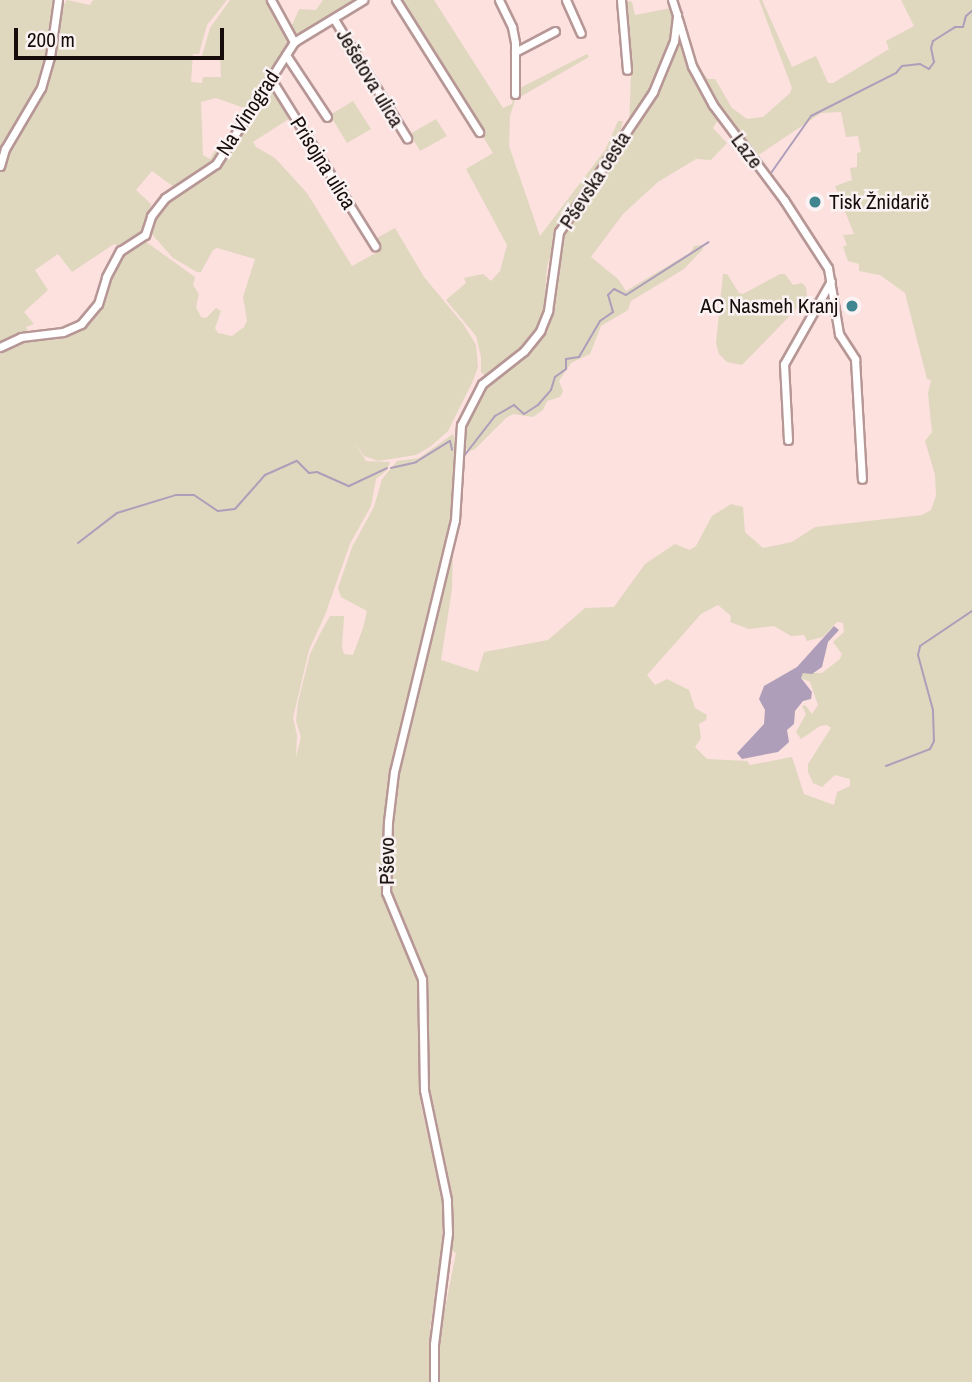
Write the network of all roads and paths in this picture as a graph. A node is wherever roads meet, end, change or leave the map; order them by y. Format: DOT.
graph roads {
  1 [pos="58,0"];
  2 [pos="271,0"];
  3 [pos="363,0"];
  4 [pos="396,0"];
  5 [pos="499,0"];
  6 [pos="566,0"];
  7 [pos="621,0"];
  8 [pos="673,0"];
  9 [pos="677,15"];
  10 [pos="334,19"];
  11 [pos="555,31"];
  12 [pos="581,33"];
  13 [pos="294,43"];
  14 [pos="515,52"];
  15 [pos="286,55"];
  16 [pos="627,70"];
  17 [pos="271,79"];
  18 [pos="516,94"];
  19 [pos="327,117"];
  20 [pos="479,132"];
  21 [pos="407,138"];
  22 [pos="0,166"];
  23 [pos="375,246"];
  24 [pos="831,281"];
  25 [pos="0,347"];
  26 [pos="482,384"];
  27 [pos="788,440"];
  28 [pos="862,479"];
  29 [pos="434,1382"];
  1 -- 22 [label="street"];
  2 -- 13 [label="street"];
  3 -- 10 [label="street, Ješetova ulica"];
  4 -- 20 [label="street"];
  5 -- 14 [label="street"];
  6 -- 12 [label="street"];
  7 -- 16 [label="street"];
  8 -- 9 [label="street, Pševska cesta"];
  9 -- 24 [label="street, Laze"];
  9 -- 26 [label="street, Pševska cesta"];
  10 -- 13 [label="street, Ješetova ulica"];
  10 -- 21 [label="street, Ješetova ulica"];
  11 -- 14 [label="street"];
  13 -- 15 [label="street, Na Vinograd"];
  14 -- 18 [label="street"];
  15 -- 17 [label="street, Na Vinograd"];
  15 -- 19 [label="street"];
  17 -- 23 [label="street, Prisojna ulica"];
  17 -- 25 [label="street, Na Vinograd"];
  24 -- 27 [label="street"];
  24 -- 28 [label="street, Laze"];
  26 -- 29 [label="street, Pševo"];
}
